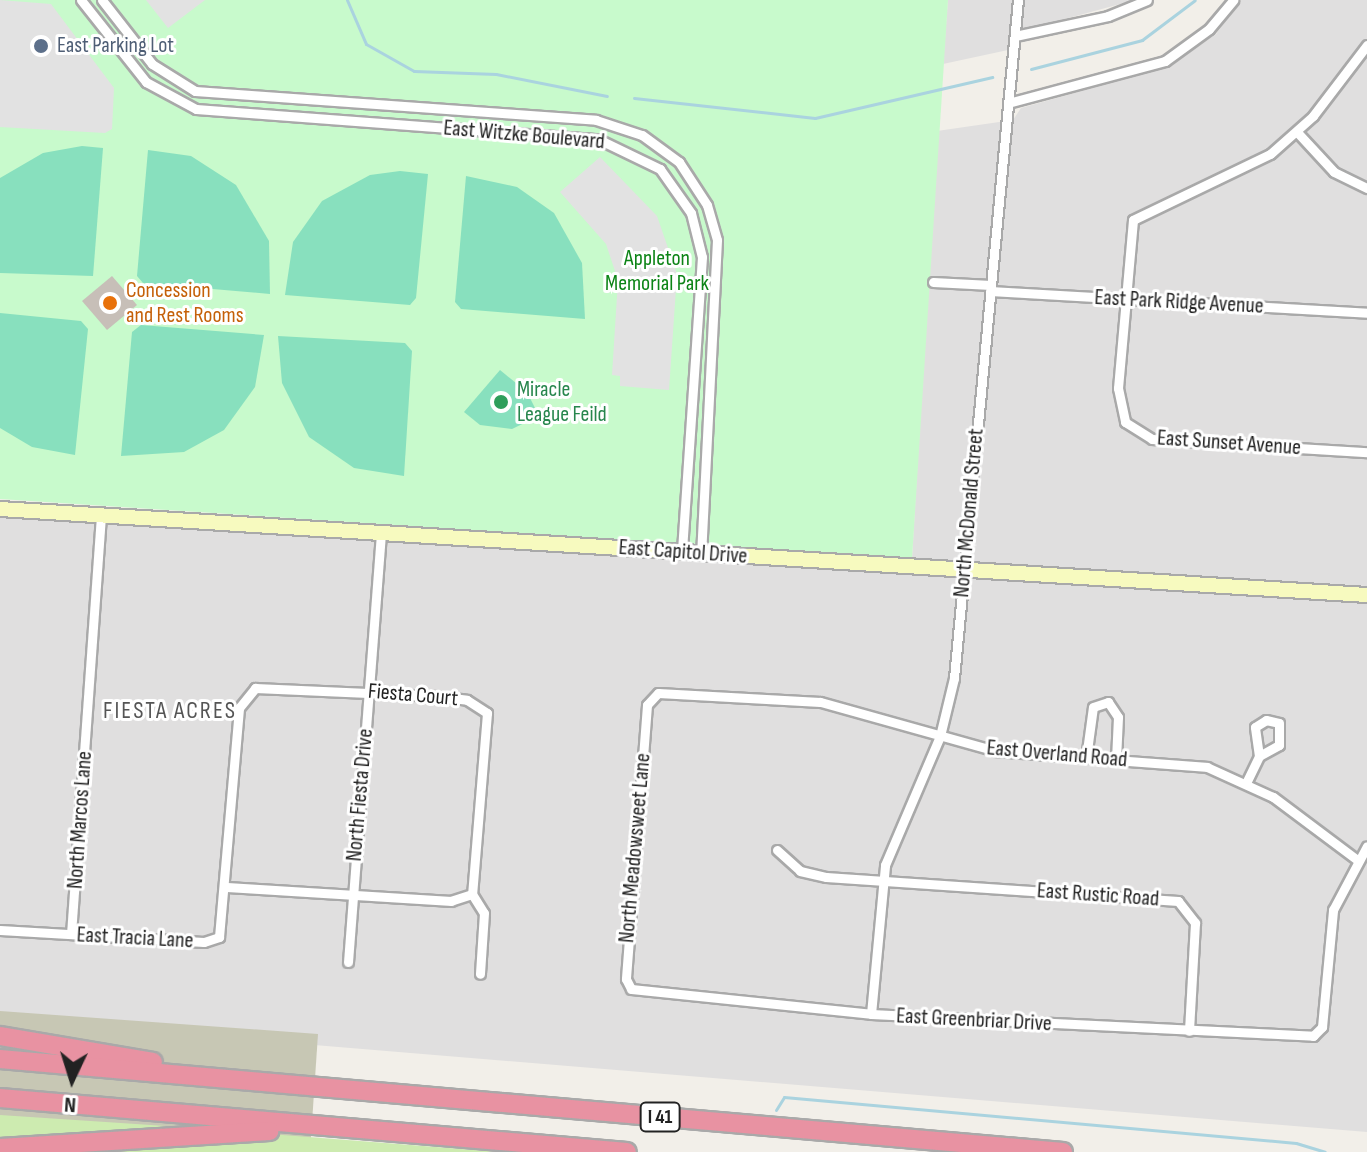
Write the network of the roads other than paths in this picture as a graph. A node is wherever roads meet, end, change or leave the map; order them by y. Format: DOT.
graph roads {
  1 [pos="81,0"];
  2 [pos="102,0"];
  3 [pos="1018,0"];
  4 [pos="1147,0"];
  5 [pos="1233,0"];
  6 [pos="1015,36"];
  7 [pos="1367,45"];
  8 [pos="1008,103"];
  9 [pos="1297,132"];
  10 [pos="1367,188"];
  11 [pos="933,282"];
  12 [pos="990,288"];
  13 [pos="1123,299"];
  14 [pos="1367,313"];
  15 [pos="1367,452"];
  16 [pos="0,509"];
  17 [pos="101,515"];
  18 [pos="381,532"];
  19 [pos="682,552"];
  20 [pos="701,553"];
  21 [pos="961,568"];
  22 [pos="1367,595"];
  23 [pos="369,691"];
  24 [pos="647,705"];
  25 [pos="940,736"];
  26 [pos="1259,756"];
  27 [pos="1086,758"];
  28 [pos="1116,760"];
  29 [pos="1247,781"];
  30 [pos="1367,846"];
  31 [pos="777,850"];
  32 [pos="1356,859"];
  33 [pos="881,881"];
  34 [pos="227,887"];
  35 [pos="472,894"];
  36 [pos="351,895"];
  37 [pos="0,930"];
  38 [pos="71,934"];
  39 [pos="348,962"];
  40 [pos="480,974"];
  41 [pos="631,989"];
  42 [pos="871,1014"];
  43 [pos="1189,1031"];
  44 [pos="0,1036"];
  45 [pos="0,1059"];
  46 [pos="258,1082"];
  47 [pos="0,1098"];
  48 [pos="376,1130"];
  49 [pos="0,1148"];
  50 [pos="627,1152"];
  51 [pos="1063,1152"];
  1 -- 19 [label="street, East Witzke Boulevard"];
  2 -- 20 [label="street, East Witzke Boulevard"];
  3 -- 6 [label="street, North McDonald Street"];
  4 -- 6 [label="street"];
  5 -- 8 [label="street"];
  6 -- 8 [label="street, North McDonald Street"];
  7 -- 9 [label="street, East Sunset Avenue"];
  8 -- 12 [label="street, North McDonald Street"];
  9 -- 10 [label="street"];
  9 -- 13 [label="street, East Sunset Avenue"];
  11 -- 12 [label="street, East Park Ridge Avenue"];
  12 -- 13 [label="street, East Park Ridge Avenue"];
  12 -- 21 [label="street, North McDonald Street"];
  13 -- 14 [label="street, East Park Ridge Avenue"];
  13 -- 15 [label="street, East Sunset Avenue"];
  16 -- 17 [label="street, East Capitol Drive"];
  17 -- 18 [label="street, East Capitol Drive"];
  17 -- 38 [label="street, North Marcos Lane"];
  18 -- 19 [label="street, East Capitol Drive"];
  18 -- 23 [label="street, North Fiesta Drive"];
  19 -- 20 [label="street, East Capitol Drive"];
  20 -- 21 [label="street, East Capitol Drive"];
  21 -- 22 [label="street, East Capitol Drive"];
  21 -- 25 [label="street, North McDonald Street"];
  23 -- 34 [label="street, Fiesta Court"];
  23 -- 35 [label="street, Fiesta Court"];
  23 -- 36 [label="street, North Fiesta Drive"];
  24 -- 25 [label="street, East Overland Road"];
  24 -- 41 [label="street, North Meadowsweet Lane"];
  25 -- 27 [label="street, East Overland Road"];
  25 -- 33 [label="street, North McDonald Street"];
  26 -- 29 [label="street"];
  27 -- 28 [label="street, East Overland Road"];
  27 -- 28 [label="street"];
  28 -- 29 [label="street, East Overland Road"];
  29 -- 32 [label="street, East Overland Road"];
  30 -- 32 [label="street"];
  31 -- 33 [label="street"];
  32 -- 43 [label="street, East Greenbriar Drive"];
  33 -- 42 [label="street, North McDonald Street"];
  33 -- 43 [label="street, East Rustic Road"];
  34 -- 36 [label="street"];
  34 -- 38 [label="street, East Tracia Lane"];
  35 -- 36 [label="street"];
  35 -- 40 [label="street"];
  36 -- 39 [label="street, North Fiesta Drive"];
  37 -- 38 [label="street, East Tracia Lane"];
  41 -- 42 [label="street, East Greenbriar Drive"];
  42 -- 43 [label="street, East Greenbriar Drive"];
  44 -- 46 [label="highway"];
  45 -- 46 [label="highway, I 41"];
  46 -- 51 [label="highway, I 41"];
  47 -- 48 [label="highway, I 41"];
  48 -- 49 [label="highway"];
  48 -- 50 [label="highway, I 41"];
}
